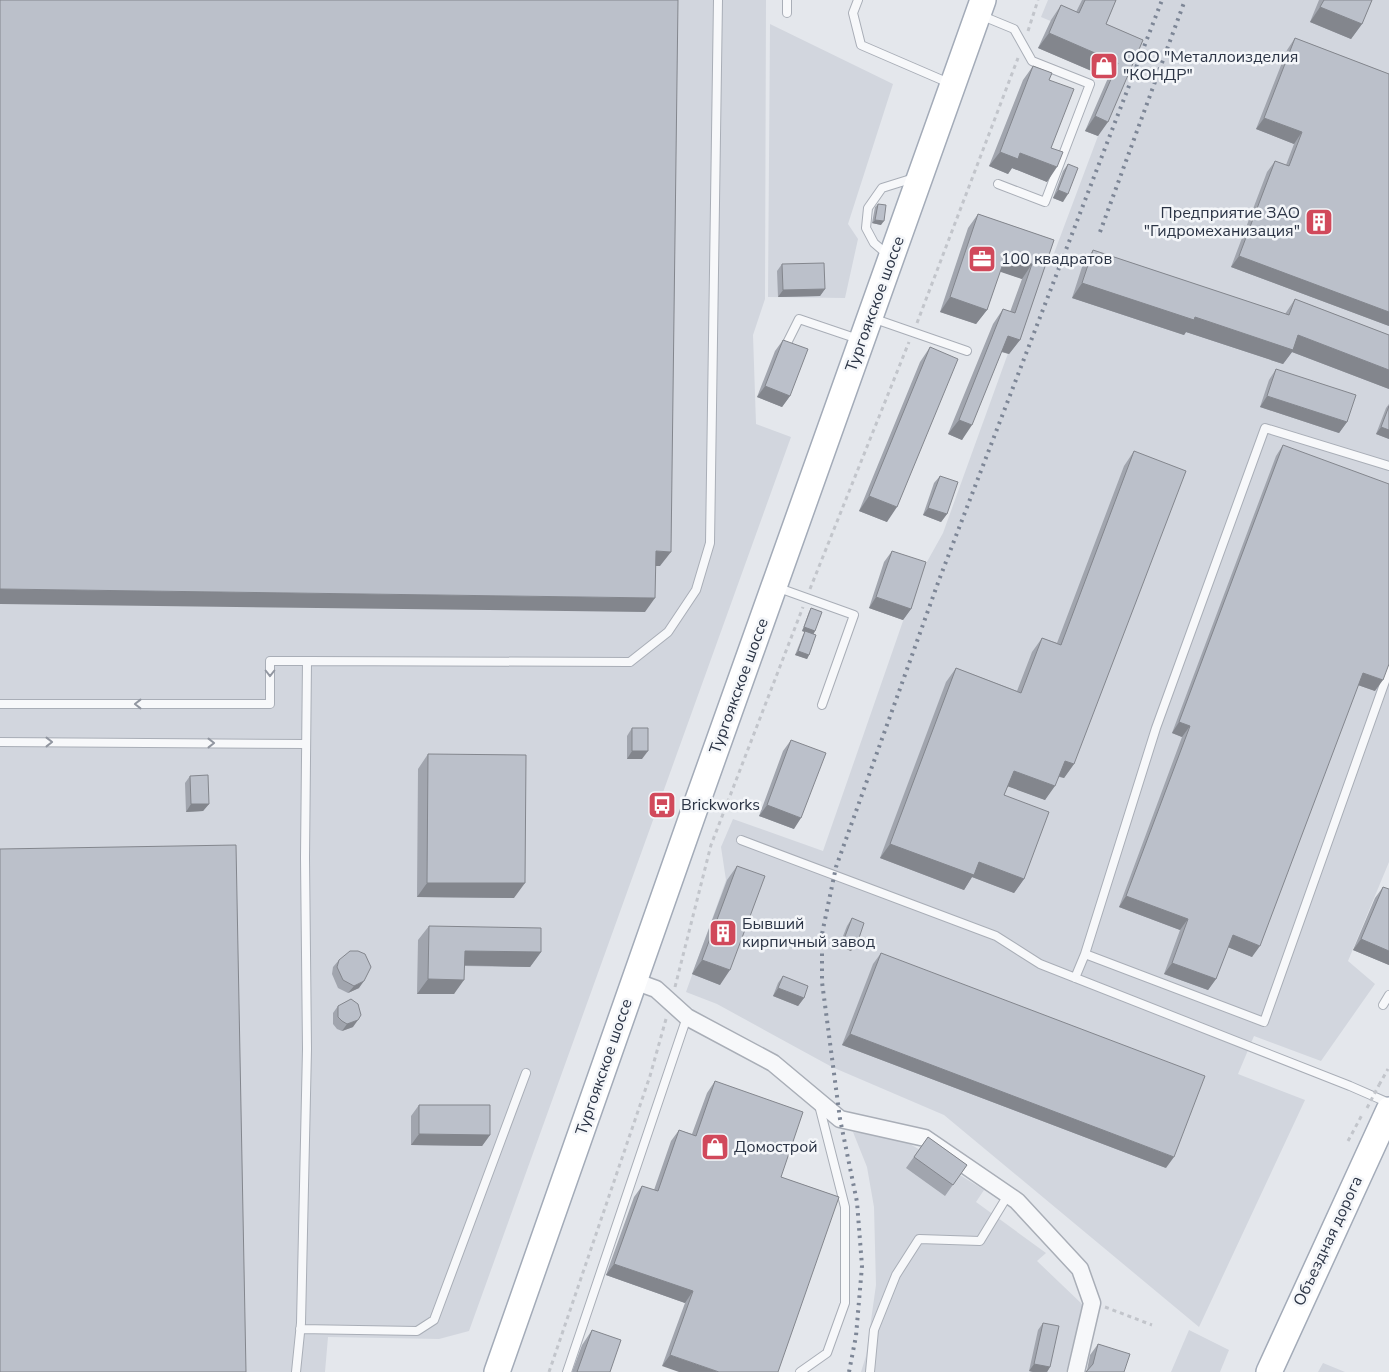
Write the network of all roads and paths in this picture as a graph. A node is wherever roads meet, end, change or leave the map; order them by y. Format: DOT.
graph roads {
  1 [pos="718,0"];
  2 [pos="788,0"];
  3 [pos="858,0"];
  4 [pos="1038,0"];
  5 [pos="981,7"];
  6 [pos="787,13"];
  7 [pos="1023,45"];
  8 [pos="953,85"];
  9 [pos="921,176"];
  10 [pos="998,184"];
  11 [pos="892,258"];
  12 [pos="866,329"];
  13 [pos="914,332"];
  14 [pos="788,341"];
  15 [pos="967,351"];
  16 [pos="1389,466"];
  17 [pos="774,586"];
  18 [pos="807,598"];
  19 [pos="307,661"];
  20 [pos="1389,670"];
  21 [pos="0,704"];
  22 [pos="822,705"];
  23 [pos="0,742"];
  24 [pos="306,744"];
  25 [pos="741,840"];
  26 [pos="1085,954"];
  27 [pos="1075,978"];
  28 [pos="634,981"];
  29 [pos="1389,995"];
  30 [pos="671,1003"];
  31 [pos="1382,1005"];
  32 [pos="687,1017"];
  33 [pos="1388,1068"];
  34 [pos="526,1073"];
  35 [pos="818,1101"];
  36 [pos="1389,1103"];
  37 [pos="1378,1116"];
  38 [pos="1348,1141"];
  39 [pos="1008,1195"];
  40 [pos="1092,1303"];
  41 [pos="1152,1325"];
  42 [pos="300,1329"];
  43 [pos="296,1372"];
  44 [pos="497,1372"];
  45 [pos="549,1372"];
  46 [pos="567,1372"];
  47 [pos="800,1372"];
  48 [pos="870,1372"];
  49 [pos="1076,1372"];
  50 [pos="1269,1372"];
  1 -- 19 [label="lane"];
  2 -- 6 [label="lane"];
  3 -- 8 [label="lane"];
  4 -- 7 [label="path"];
  5 -- 7 [label="lane"];
  5 -- 8 [label="main road, Тургоякское шоссе"];
  7 -- 10 [label="lane"];
  7 -- 13 [label="path"];
  8 -- 9 [label="main road, Тургоякское шоссе"];
  9 -- 11 [label="main road, Тургоякское шоссе"];
  9 -- 11 [label="lane"];
  11 -- 12 [label="main road, Тургоякское шоссе"];
  12 -- 13 [label="lane"];
  12 -- 14 [label="lane"];
  12 -- 17 [label="main road, Тургоякское шоссе"];
  13 -- 15 [label="lane"];
  13 -- 18 [label="path"];
  16 -- 26 [label="lane"];
  17 -- 18 [label="lane"];
  17 -- 28 [label="main road, Тургоякское шоссе"];
  18 -- 22 [label="lane"];
  18 -- 30 [label="path"];
  19 -- 21 [label="lane, one-way"];
  19 -- 24 [label="lane"];
  20 -- 26 [label="lane"];
  23 -- 24 [label="lane, one-way"];
  24 -- 42 [label="lane"];
  25 -- 27 [label="lane"];
  26 -- 27 [label="lane"];
  27 -- 36 [label="lane"];
  28 -- 30 [label="street"];
  28 -- 44 [label="main road, Тургоякское шоссе"];
  29 -- 31 [label="lane"];
  30 -- 32 [label="street"];
  30 -- 45 [label="path"];
  32 -- 35 [label="street"];
  32 -- 46 [label="lane"];
  33 -- 37 [label="path, bridge"];
  34 -- 42 [label="lane"];
  35 -- 39 [label="street"];
  35 -- 47 [label="lane"];
  37 -- 38 [label="path"];
  37 -- 50 [label="main road, Объездная дорога"];
  39 -- 40 [label="street"];
  39 -- 48 [label="lane"];
  40 -- 41 [label="path"];
  40 -- 49 [label="street"];
  42 -- 43 [label="lane"];
}
